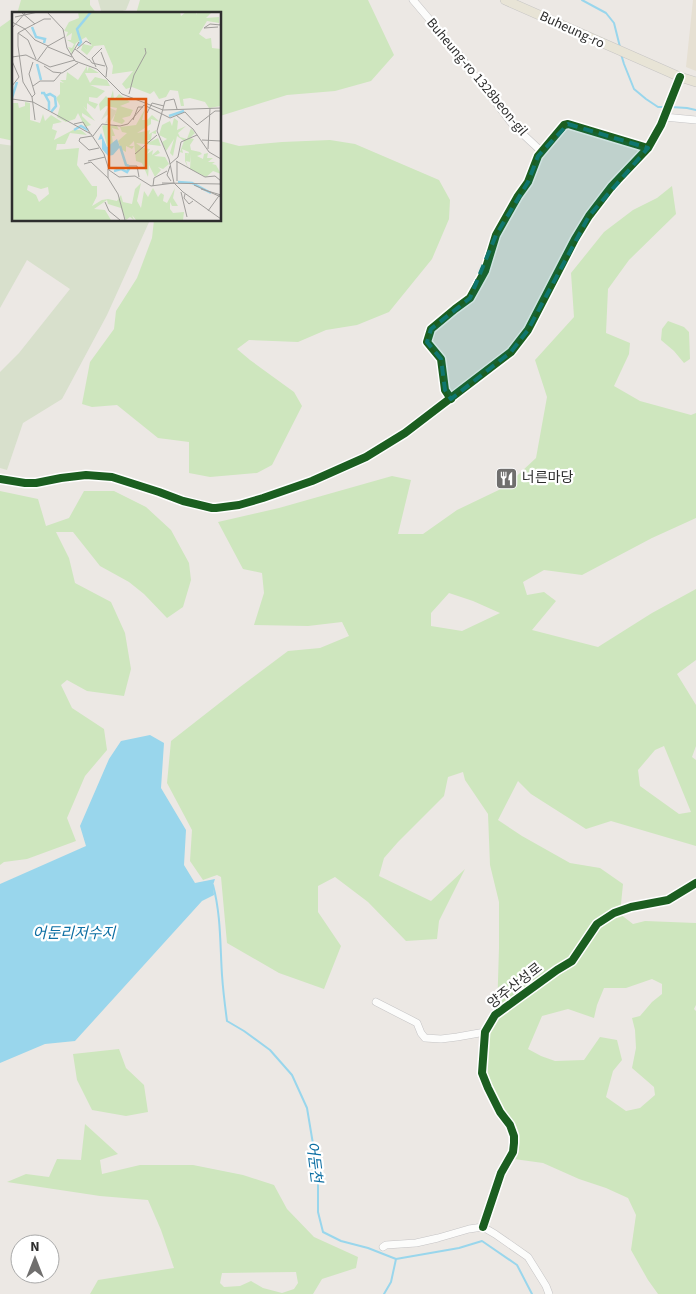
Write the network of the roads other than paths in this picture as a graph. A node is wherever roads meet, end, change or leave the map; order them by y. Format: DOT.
graph roads {
  1 [pos="413,0"];
  2 [pos="505,0"];
  3 [pos="680,77"];
  4 [pos="696,82"];
  5 [pos="665,114"];
  6 [pos="696,120"];
  7 [pos="648,148"];
  8 [pos="542,152"];
  9 [pos="451,399"];
  10 [pos="0,479"];
  11 [pos="696,884"];
  12 [pos="376,1002"];
  13 [pos="485,1032"];
  14 [pos="483,1227"];
  15 [pos="382,1247"];
  16 [pos="549,1294"];
  1 -- 8 [label="street, Buheung-ro 1328beon-gil"];
  2 -- 3 [label="main road, Buheung-ro"];
  3 -- 4 [label="main road"];
  3 -- 5 [label="street"];
  5 -- 6 [label="street"];
  5 -- 7 [label="street"];
  7 -- 8 [label="street"];
  7 -- 9 [label="street"];
  8 -- 9 [label="street"];
  9 -- 10 [label="street"];
  11 -- 13 [label="street, 양주산성로"];
  12 -- 13 [label="street"];
  13 -- 14 [label="street, 양주산성로"];
  14 -- 15 [label="street"];
  14 -- 16 [label="street"];
}
